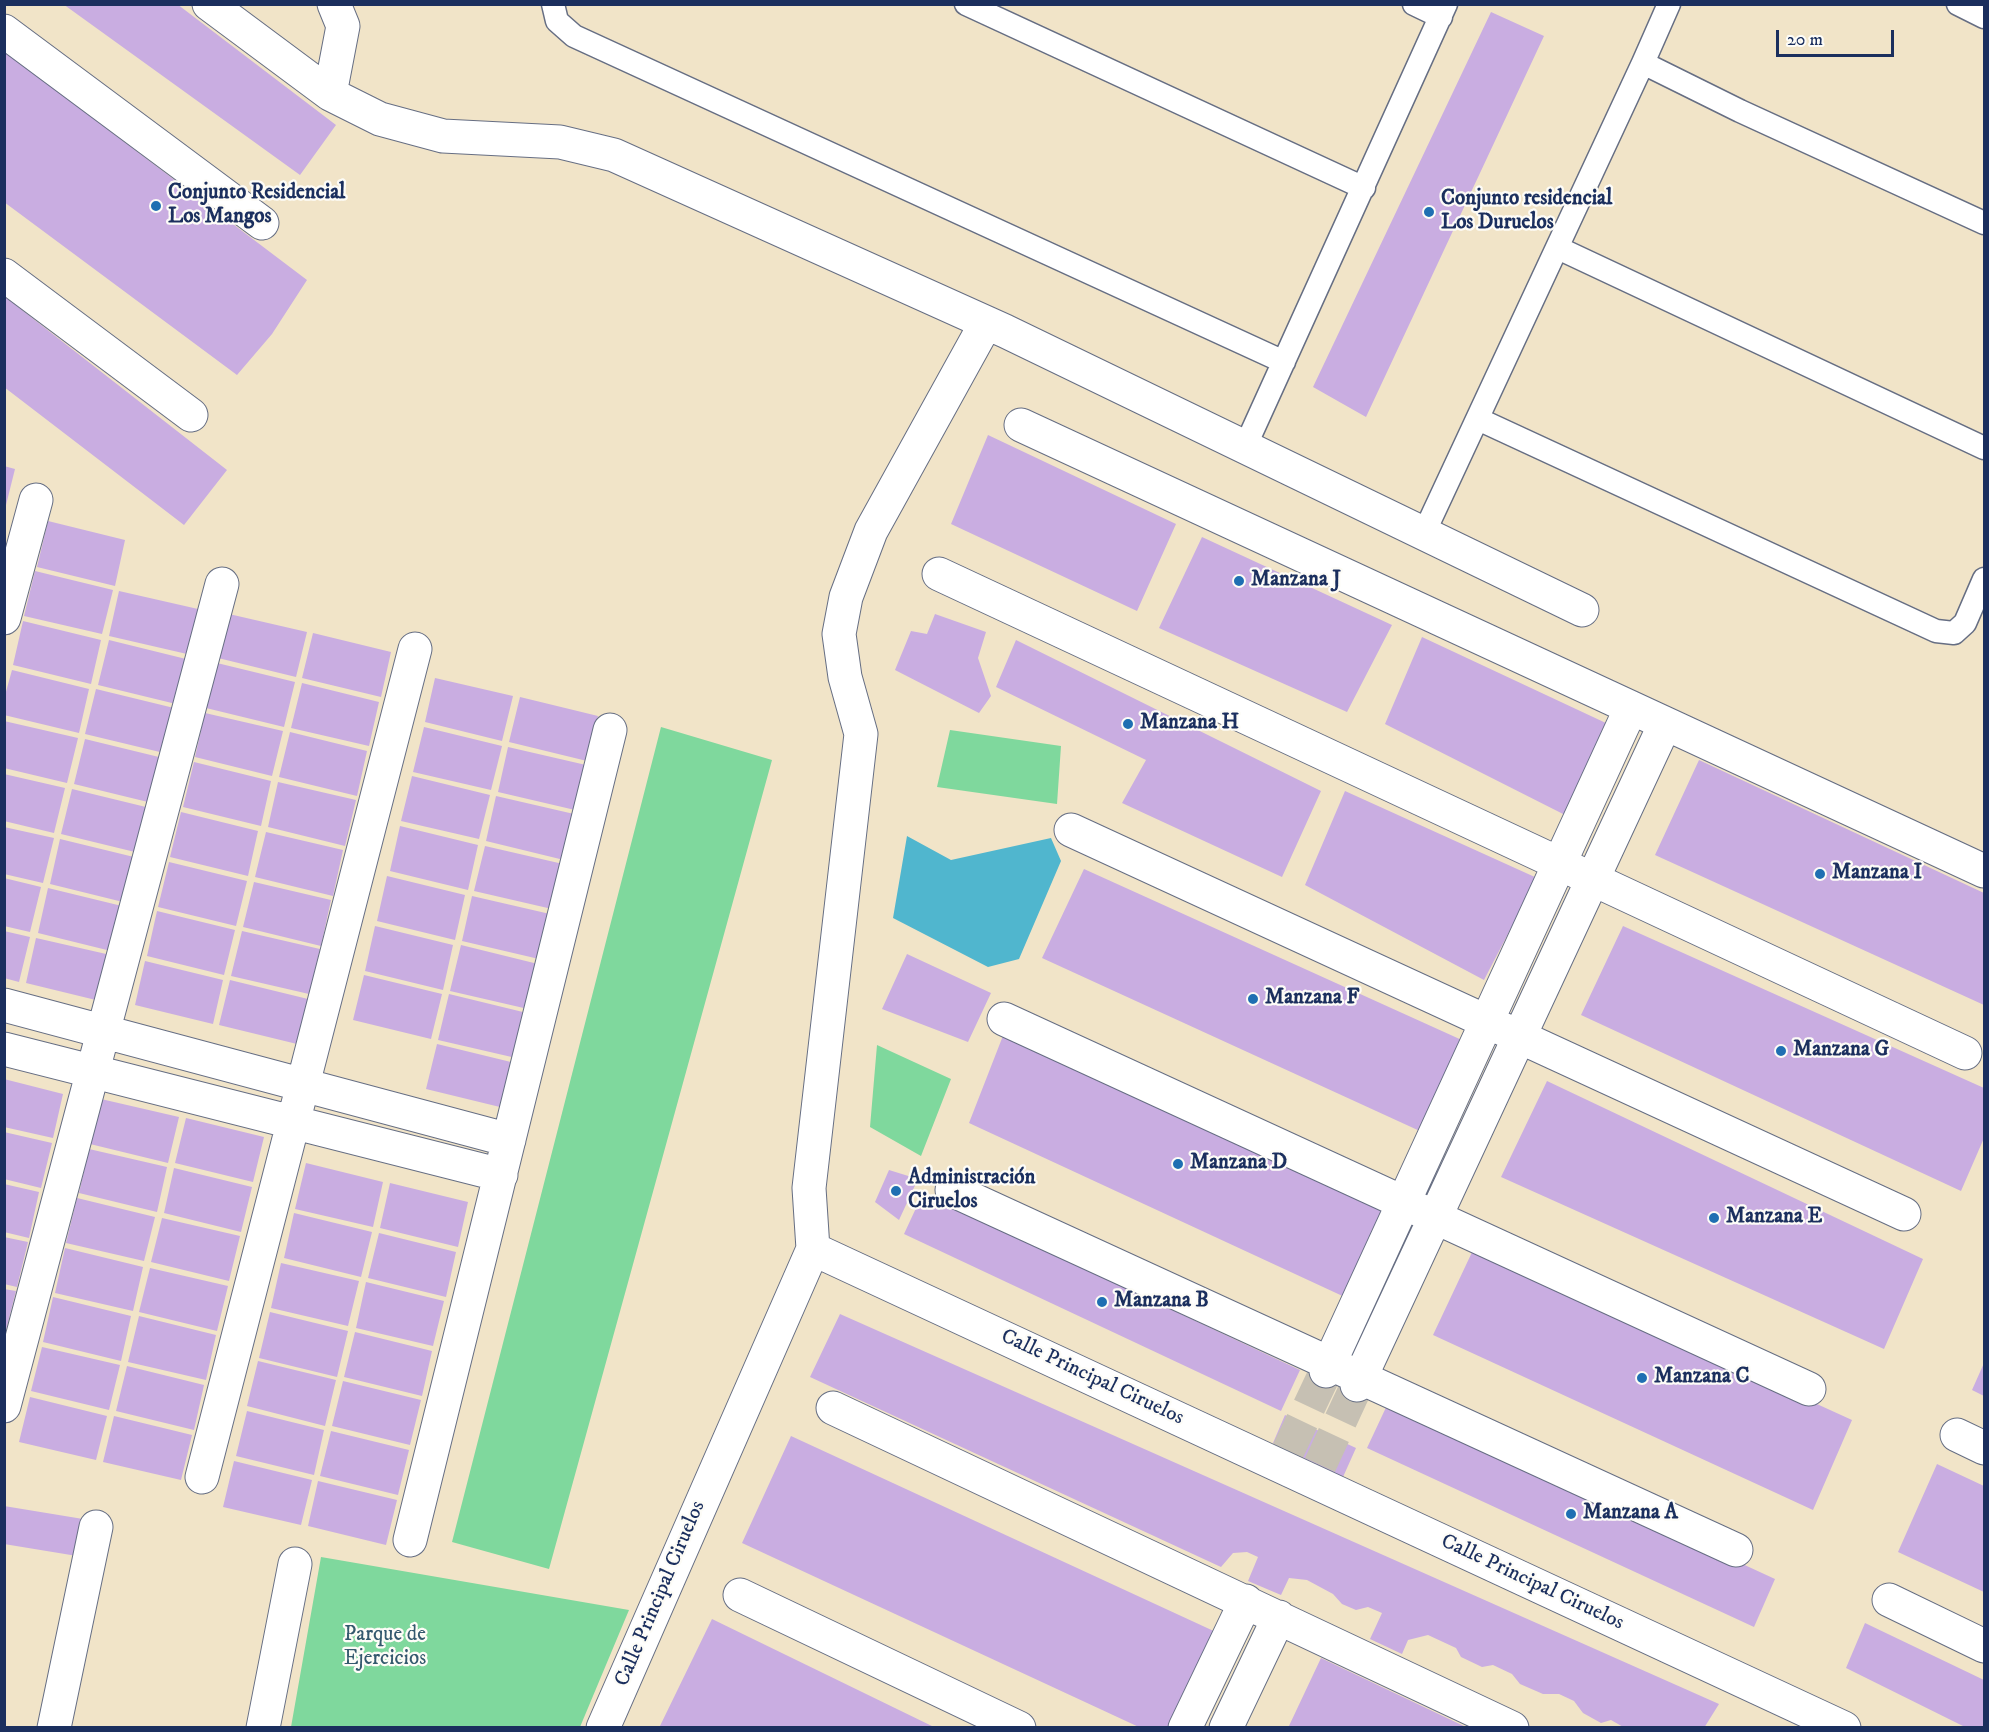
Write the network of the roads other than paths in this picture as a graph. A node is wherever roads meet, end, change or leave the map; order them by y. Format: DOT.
graph roads {
  1 [pos="209,4"];
  2 [pos="334,4"];
  3 [pos="553,4"];
  4 [pos="966,4"];
  5 [pos="1414,4"];
  6 [pos="1670,4"];
  7 [pos="1958,4"];
  8 [pos="1444,11"];
  9 [pos="1984,17"];
  10 [pos="4,31"];
  11 [pos="1643,63"];
  12 [pos="330,94"];
  13 [pos="1364,188"];
  14 [pos="262,223"];
  15 [pos="1984,223"];
  16 [pos="1558,248"];
  17 [pos="4,274"];
  18 [pos="986,323"];
  19 [pos="1284,362"];
  20 [pos="190,415"];
  21 [pos="1478,419"];
  22 [pos="1021,425"];
  23 [pos="1245,447"];
  24 [pos="1984,448"];
  25 [pos="36,500"];
  26 [pos="1424,534"];
  27 [pos="939,574"];
  28 [pos="1984,579"];
  29 [pos="222,584"];
  30 [pos="1582,610"];
  31 [pos="4,618"];
  32 [pos="415,649"];
  33 [pos="1631,708"];
  34 [pos="1665,724"];
  35 [pos="610,730"];
  36 [pos="1071,830"];
  37 [pos="1559,864"];
  38 [pos="1984,871"];
  39 [pos="1593,879"];
  40 [pos="4,1005"];
  41 [pos="1004,1019"];
  42 [pos="1486,1021"];
  43 [pos="103,1032"];
  44 [pos="1520,1036"];
  45 [pos="4,1049"];
  46 [pos="1965,1053"];
  47 [pos="93,1071"];
  48 [pos="303,1085"];
  49 [pos="294,1123"];
  50 [pos="509,1140"];
  51 [pos="501,1175"];
  52 [pos="952,1190"];
  53 [pos="1403,1203"];
  54 [pos="1904,1214"];
  55 [pos="1435,1217"];
  56 [pos="813,1249"];
  57 [pos="1327,1367"];
  58 [pos="1359,1381"];
  59 [pos="1809,1389"];
  60 [pos="4,1406"];
  61 [pos="833,1408"];
  62 [pos="202,1477"];
  63 [pos="96,1527"];
  64 [pos="410,1540"];
  65 [pos="1736,1550"];
  66 [pos="295,1564"];
  67 [pos="740,1595"];
  68 [pos="1889,1600"];
  69 [pos="1246,1601"];
  70 [pos="1279,1617"];
  71 [pos="1984,1646"];
  72 [pos="54,1728"];
  73 [pos="263,1728"];
  74 [pos="603,1728"];
  75 [pos="1019,1728"];
  76 [pos="1185,1728"];
  77 [pos="1226,1728"];
  78 [pos="1512,1728"];
  79 [pos="1844,1728"];
  1 -- 12 [label="street"];
  2 -- 12 [label="street"];
  3 -- 19 [label="lane"];
  4 -- 13 [label="lane"];
  5 -- 8 [label="lane"];
  6 -- 11 [label="lane"];
  7 -- 9 [label="lane"];
  8 -- 13 [label="lane"];
  10 -- 14 [label="street"];
  11 -- 15 [label="lane"];
  11 -- 16 [label="lane"];
  12 -- 18 [label="street"];
  13 -- 19 [label="lane"];
  16 -- 21 [label="lane"];
  16 -- 24 [label="lane"];
  17 -- 20 [label="street"];
  18 -- 23 [label="street"];
  18 -- 56 [label="street"];
  19 -- 23 [label="lane"];
  21 -- 26 [label="lane"];
  21 -- 28 [label="lane"];
  22 -- 33 [label="street"];
  23 -- 26 [label="street"];
  25 -- 31 [label="street"];
  26 -- 30 [label="street"];
  27 -- 37 [label="street"];
  29 -- 43 [label="street"];
  32 -- 48 [label="street"];
  33 -- 34 [label="street"];
  33 -- 37 [label="street"];
  34 -- 38 [label="street"];
  34 -- 39 [label="street"];
  35 -- 50 [label="street"];
  36 -- 42 [label="street"];
  37 -- 39 [label="street"];
  37 -- 42 [label="street"];
  39 -- 44 [label="street"];
  39 -- 46 [label="street"];
  40 -- 43 [label="street"];
  41 -- 53 [label="street"];
  42 -- 44 [label="street"];
  42 -- 53 [label="street"];
  43 -- 47 [label="street"];
  43 -- 48 [label="street"];
  44 -- 54 [label="street"];
  44 -- 55 [label="street"];
  45 -- 47 [label="street"];
  47 -- 49 [label="street"];
  47 -- 60 [label="street"];
  48 -- 49 [label="street"];
  48 -- 50 [label="street"];
  49 -- 51 [label="street"];
  49 -- 62 [label="street"];
  50 -- 51 [label="street"];
  51 -- 64 [label="street"];
  52 -- 57 [label="street"];
  53 -- 55 [label="street"];
  53 -- 57 [label="street"];
  55 -- 58 [label="street"];
  55 -- 59 [label="street"];
  56 -- 74 [label="street, Calle Principal Ciruelos"];
  56 -- 79 [label="street, Calle Principal Ciruelos"];
  57 -- 58 [label="street"];
  58 -- 65 [label="street"];
  61 -- 69 [label="street"];
  63 -- 72 [label="street"];
  66 -- 73 [label="street"];
  67 -- 75 [label="street"];
  68 -- 71 [label="street"];
  69 -- 70 [label="street"];
  69 -- 76 [label="street"];
  70 -- 77 [label="street"];
  70 -- 78 [label="street"];
}
